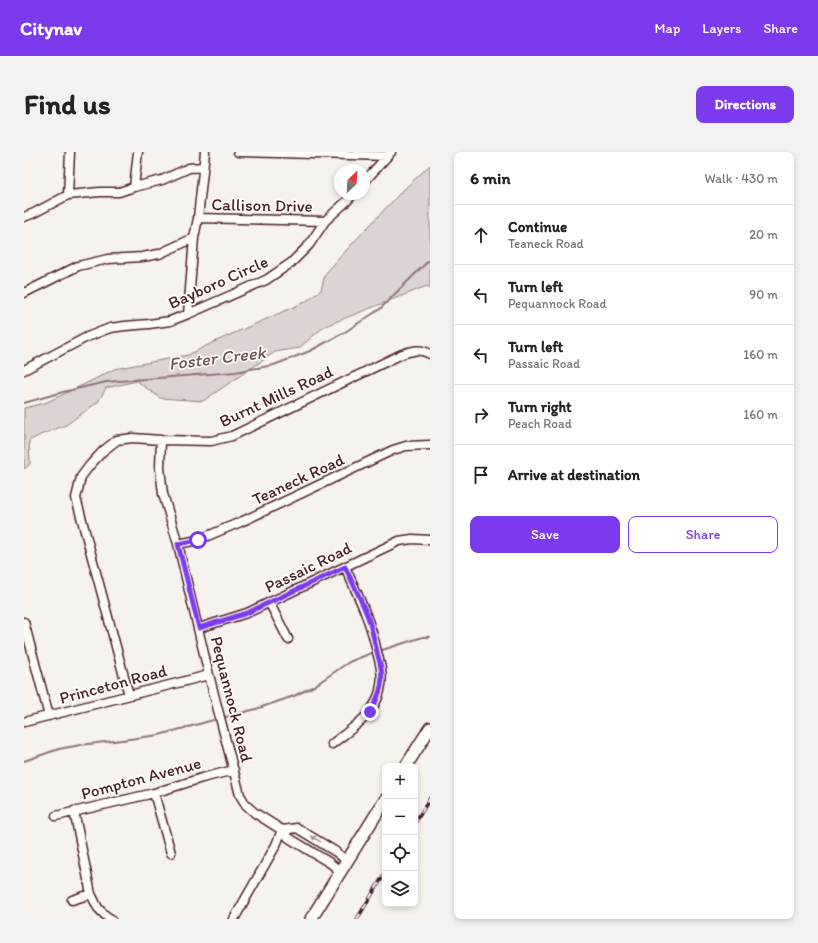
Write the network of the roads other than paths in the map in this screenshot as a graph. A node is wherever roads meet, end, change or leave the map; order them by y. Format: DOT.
graph roads {
  1 [pos="70,152"];
  2 [pos="138,152"];
  3 [pos="205,152"];
  4 [pos="238,152"];
  5 [pos="389,154"];
  6 [pos="203,166"];
  7 [pos="370,175"];
  8 [pos="134,187"];
  9 [pos="68,195"];
  10 [pos="347,200"];
  11 [pos="24,217"];
  12 [pos="198,218"];
  13 [pos="325,221"];
  14 [pos="194,238"];
  15 [pos="24,293"];
  16 [pos="188,314"];
  17 [pos="430,354"];
  18 [pos="24,370"];
  19 [pos="161,440"];
  20 [pos="430,445"];
  21 [pos="430,540"];
  22 [pos="178,544"];
  23 [pos="345,567"];
  24 [pos="270,602"];
  25 [pos="24,622"];
  26 [pos="199,628"];
  27 [pos="288,639"];
  28 [pos="209,675"];
  29 [pos="130,695"];
  30 [pos="49,716"];
  31 [pos="24,722"];
  32 [pos="430,728"];
  33 [pos="332,744"];
  34 [pos="408,763"];
  35 [pos="234,770"];
  36 [pos="154,793"];
  37 [pos="382,805"];
  38 [pos="74,812"];
  39 [pos="56,816"];
  40 [pos="282,830"];
  41 [pos="171,853"];
  42 [pos="346,861"];
  43 [pos="340,871"];
  44 [pos="91,894"];
  45 [pos="72,900"];
  46 [pos="111,919"];
  47 [pos="234,919"];
  48 [pos="311,919"];
  1 -- 9 [label="street"];
  2 -- 8 [label="street"];
  3 -- 6 [label="street"];
  4 -- 5 [label="street"];
  5 -- 7 [label="street"];
  6 -- 8 [label="street"];
  6 -- 12 [label="street"];
  8 -- 9 [label="street"];
  9 -- 11 [label="street"];
  10 -- 13 [label="street, Bayboro Circle"];
  12 -- 13 [label="street, Callison Drive"];
  12 -- 14 [label="street"];
  13 -- 16 [label="street, Bayboro Circle"];
  14 -- 15 [label="street"];
  14 -- 16 [label="street"];
  16 -- 18 [label="street, Bayboro Circle"];
  17 -- 19 [label="street, Burnt Mills Road"];
  19 -- 22 [label="street, Pequannock Road"];
  19 -- 29 [label="street, Burnt Mills Road"];
  20 -- 22 [label="street, Teaneck Road"];
  21 -- 23 [label="street, Passaic Road"];
  22 -- 26 [label="street, Pequannock Road"];
  23 -- 24 [label="street, Passaic Road"];
  23 -- 33 [label="street"];
  24 -- 26 [label="street, Passaic Road"];
  24 -- 27 [label="street"];
  25 -- 30 [label="street"];
  26 -- 28 [label="street, Pequannock Road"];
  28 -- 29 [label="street, Princeton Road"];
  28 -- 35 [label="street, Pequannock Road"];
  29 -- 30 [label="street, Princeton Road"];
  30 -- 31 [label="street, Princeton Road"];
  32 -- 34 [label="main road"];
  35 -- 36 [label="street, Pompton Avenue"];
  35 -- 40 [label="street, Pequannock Road"];
  36 -- 38 [label="street, Pompton Avenue"];
  36 -- 41 [label="street"];
  37 -- 42 [label="main road"];
  38 -- 39 [label="street, Pompton Avenue"];
  38 -- 44 [label="street"];
  42 -- 40 [label="street, one-way"];
  40 -- 43 [label="street, Pequannock Road"];
  40 -- 47 [label="street"];
  42 -- 43 [label="main road"];
  43 -- 48 [label="main road"];
  44 -- 45 [label="street"];
  44 -- 46 [label="street"];
}
